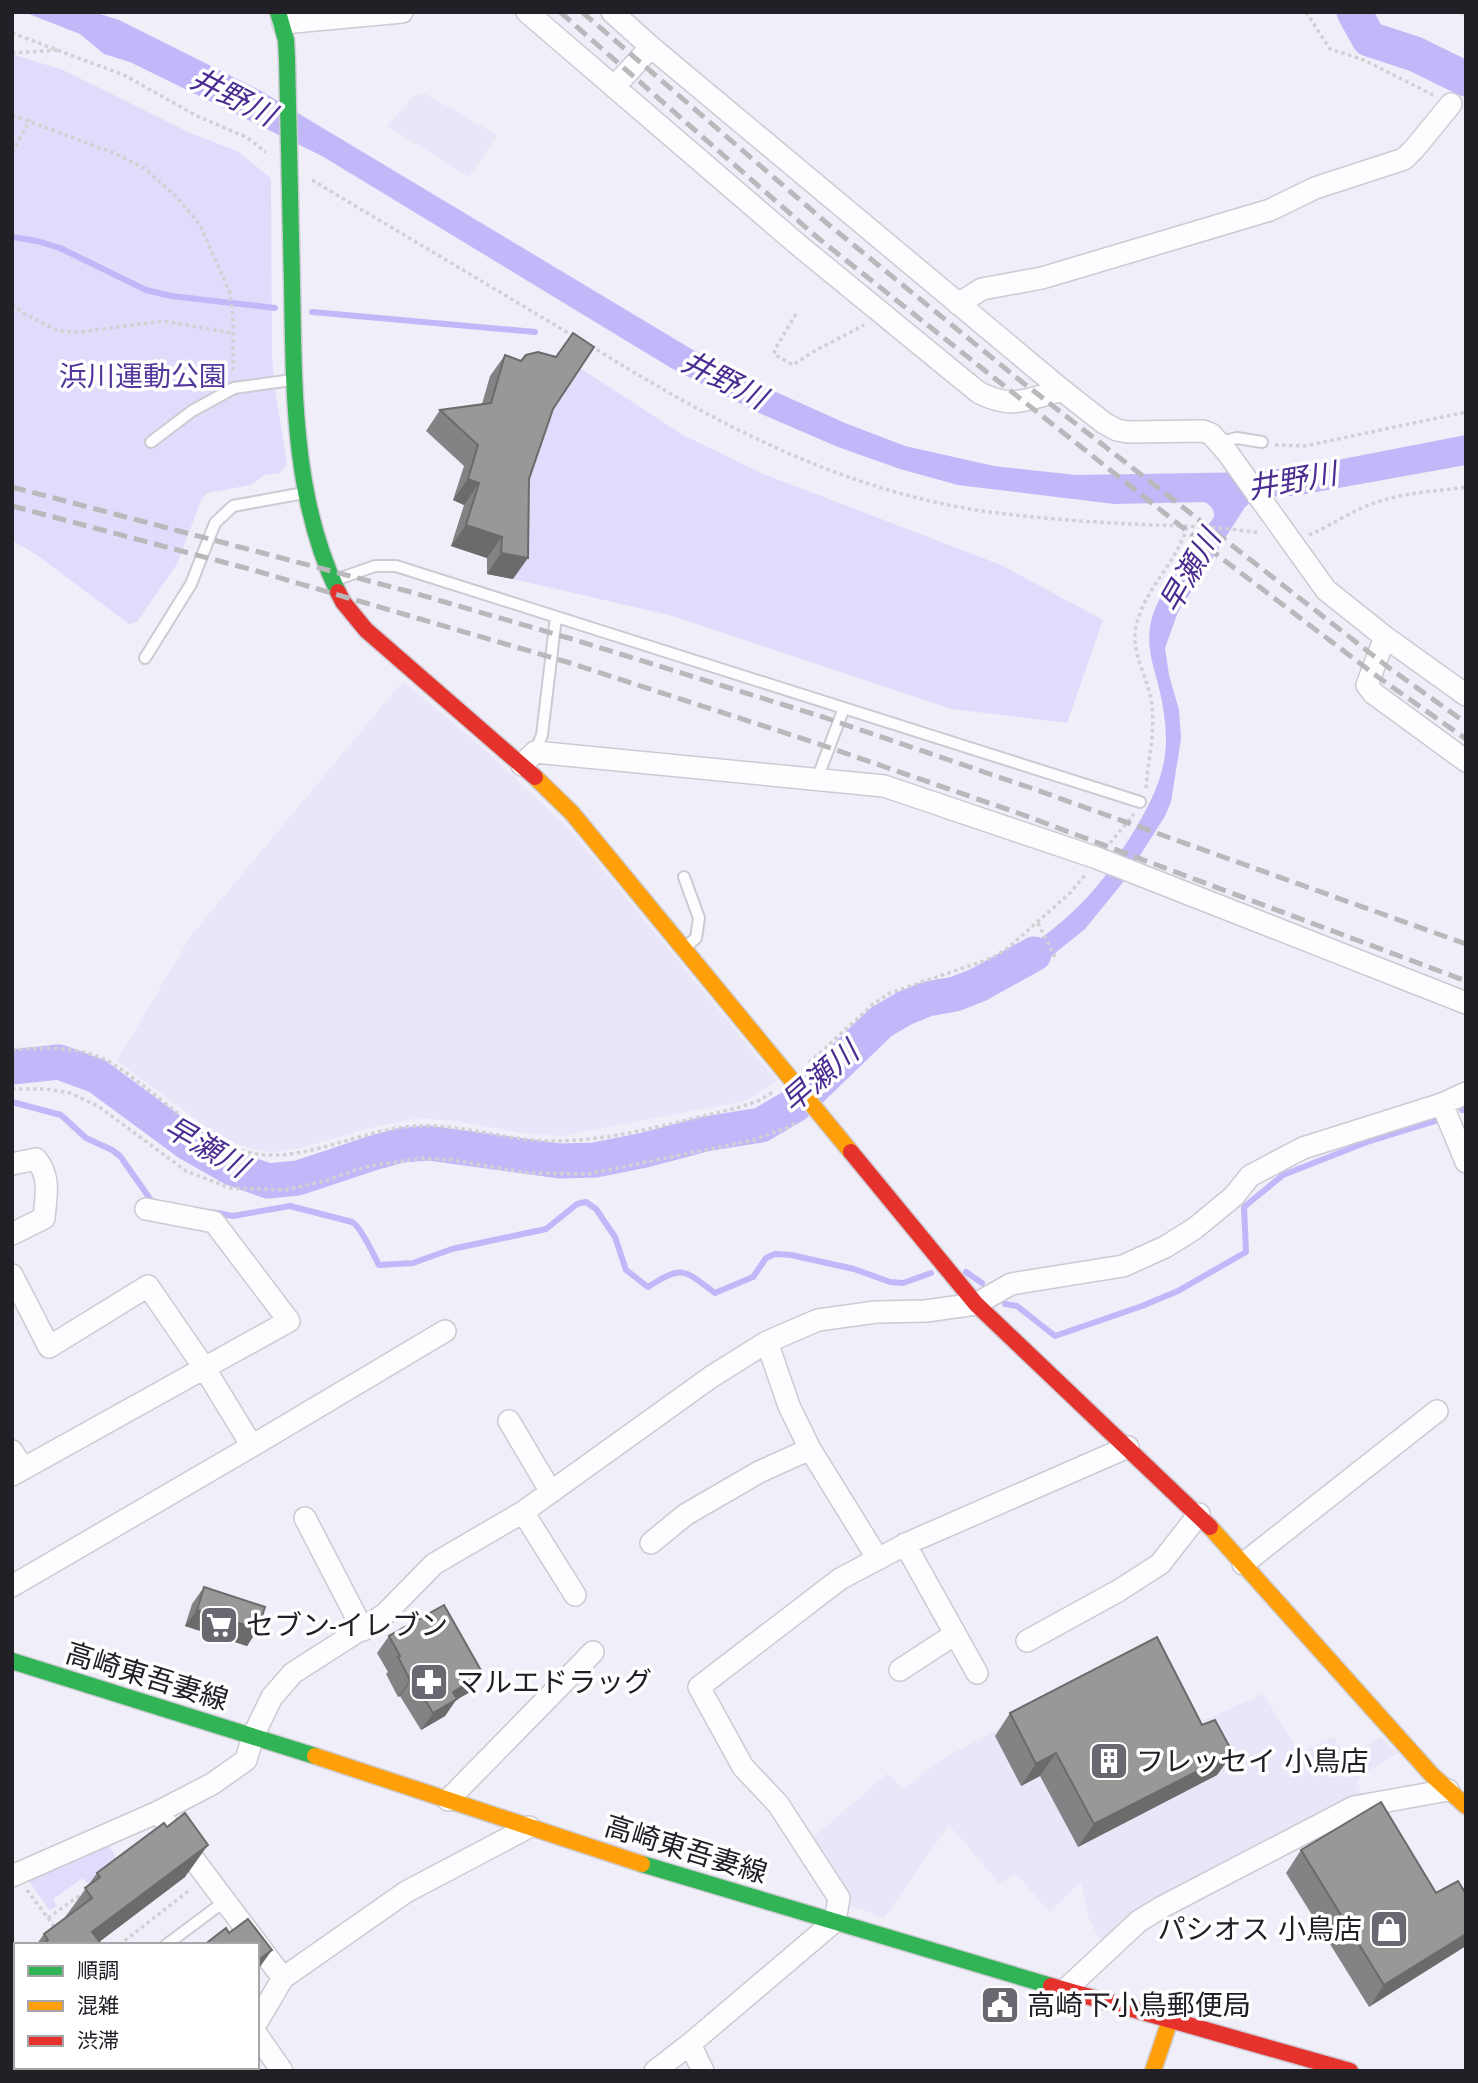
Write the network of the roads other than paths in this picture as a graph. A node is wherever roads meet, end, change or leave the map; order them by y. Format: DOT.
graph roads {
  1 [pos="402,12"];
  2 [pos="527,12"];
  3 [pos="612,12"];
  4 [pos="280,18"];
  5 [pos="651,47"];
  6 [pos="614,87"];
  7 [pos="1458,103"];
  8 [pos="958,304"];
  9 [pos="292,380"];
  10 [pos="1062,390"];
  11 [pos="151,442"];
  12 [pos="1262,442"];
  13 [pos="1223,447"];
  14 [pos="306,492"];
  15 [pos="332,582"];
  16 [pos="556,617"];
  17 [pos="1385,637"];
  18 [pos="145,658"];
  19 [pos="1466,695"];
  20 [pos="844,708"];
  21 [pos="528,759"];
  22 [pos="1466,761"];
  23 [pos="817,779"];
  24 [pos="1140,802"];
  25 [pos="684,877"];
  26 [pos="684,948"];
  27 [pos="1466,1003"];
  28 [pos="1466,1093"];
  29 [pos="1442,1104"];
  30 [pos="1466,1162"];
  31 [pos="12,1164"];
  32 [pos="146,1209"];
  33 [pos="12,1234"];
  34 [pos="12,1275"];
  35 [pos="976,1304"];
  36 [pos="20,1311"];
  37 [pos="445,1331"];
  38 [pos="767,1342"];
  39 [pos="205,1369"];
  40 [pos="1437,1411"];
  41 [pos="509,1420"];
  42 [pos="252,1446"];
  43 [pos="1128,1447"];
  44 [pos="810,1449"];
  45 [pos="16,1465"];
  46 [pos="551,1492"];
  47 [pos="523,1512"];
  48 [pos="1199,1514"];
  49 [pos="305,1518"];
  50 [pos="651,1543"];
  51 [pos="905,1544"];
  52 [pos="878,1559"];
  53 [pos="1243,1564"];
  54 [pos="12,1586"];
  55 [pos="575,1595"];
  56 [pos="363,1630"];
  57 [pos="955,1634"];
  58 [pos="1027,1641"];
  59 [pos="593,1652"];
  60 [pos="12,1661"];
  61 [pos="900,1670"];
  62 [pos="978,1672"];
  63 [pos="253,1736"];
  64 [pos="1458,1795"];
  65 [pos="448,1800"];
  66 [pos="158,1812"];
  67 [pos="529,1827"];
  68 [pos="14,1875"];
  69 [pos="225,1901"];
  70 [pos="835,1921"];
  71 [pos="169,1943"];
  72 [pos="257,1943"];
  73 [pos="259,1946"];
  74 [pos="283,1978"];
  75 [pos="1065,1990"];
  76 [pos="259,2019"];
  77 [pos="1170,2020"];
  78 [pos="259,2038"];
  79 [pos="690,2044"];
  80 [pos="282,2071"];
  81 [pos="655,2071"];
  82 [pos="703,2071"];
  83 [pos="1153,2071"];
  84 [pos="1350,2071"];
  1 -- 4 [label="street"];
  2 -- 6 [label="street"];
  3 -- 5 [label="street"];
  4 -- 9 [label="street"];
  5 -- 6 [label="street"];
  5 -- 8 [label="street"];
  6 -- 10 [label="street"];
  7 -- 8 [label="street"];
  8 -- 10 [label="street"];
  9 -- 11 [label="lane"];
  9 -- 14 [label="street"];
  10 -- 13 [label="street"];
  12 -- 13 [label="lane"];
  13 -- 17 [label="street"];
  14 -- 15 [label="street"];
  14 -- 18 [label="lane"];
  15 -- 16 [label="lane"];
  15 -- 21 [label="street"];
  16 -- 20 [label="lane"];
  16 -- 21 [label="lane"];
  17 -- 19 [label="street"];
  17 -- 22 [label="street"];
  20 -- 23 [label="lane"];
  20 -- 24 [label="lane"];
  21 -- 23 [label="street"];
  21 -- 26 [label="street"];
  23 -- 27 [label="street"];
  25 -- 26 [label="lane"];
  26 -- 35 [label="street"];
  28 -- 29 [label="street"];
  29 -- 30 [label="street"];
  29 -- 35 [label="street"];
  31 -- 33 [label="street"];
  32 -- 39 [label="street"];
  34 -- 36 [label="street"];
  35 -- 38 [label="street"];
  35 -- 43 [label="street"];
  36 -- 39 [label="street"];
  37 -- 42 [label="street"];
  38 -- 44 [label="street"];
  38 -- 46 [label="street"];
  39 -- 42 [label="street"];
  39 -- 45 [label="street"];
  40 -- 53 [label="street"];
  41 -- 46 [label="street"];
  42 -- 54 [label="street"];
  43 -- 48 [label="street"];
  43 -- 51 [label="street"];
  44 -- 50 [label="street"];
  44 -- 52 [label="street"];
  46 -- 47 [label="street"];
  47 -- 55 [label="street"];
  47 -- 56 [label="street"];
  48 -- 53 [label="street"];
  48 -- 58 [label="street"];
  49 -- 56 [label="street"];
  51 -- 52 [label="street"];
  51 -- 57 [label="street"];
  52 -- 70 [label="street"];
  53 -- 64 [label="street"];
  56 -- 63 [label="street"];
  57 -- 61 [label="street"];
  57 -- 62 [label="street"];
  59 -- 65 [label="street"];
  60 -- 63 [label="street, 高崎東吾妻線"];
  63 -- 65 [label="street, 高崎東吾妻線"];
  63 -- 66 [label="street"];
  64 -- 75 [label="street"];
  65 -- 67 [label="street, 高崎東吾妻線"];
  66 -- 68 [label="street"];
  66 -- 69 [label="street"];
  67 -- 70 [label="street, 高崎東吾妻線"];
  67 -- 74 [label="street"];
  69 -- 71 [label="lane"];
  69 -- 72 [label="street"];
  70 -- 75 [label="street, 高崎東吾妻線"];
  70 -- 79 [label="street"];
  73 -- 74 [label="street"];
  74 -- 76 [label="street"];
  75 -- 77 [label="street, 高崎東吾妻線"];
  77 -- 83 [label="street"];
  77 -- 84 [label="street, 高崎東吾妻線"];
  78 -- 80 [label="street"];
  79 -- 81 [label="street"];
  79 -- 82 [label="street"];
}
